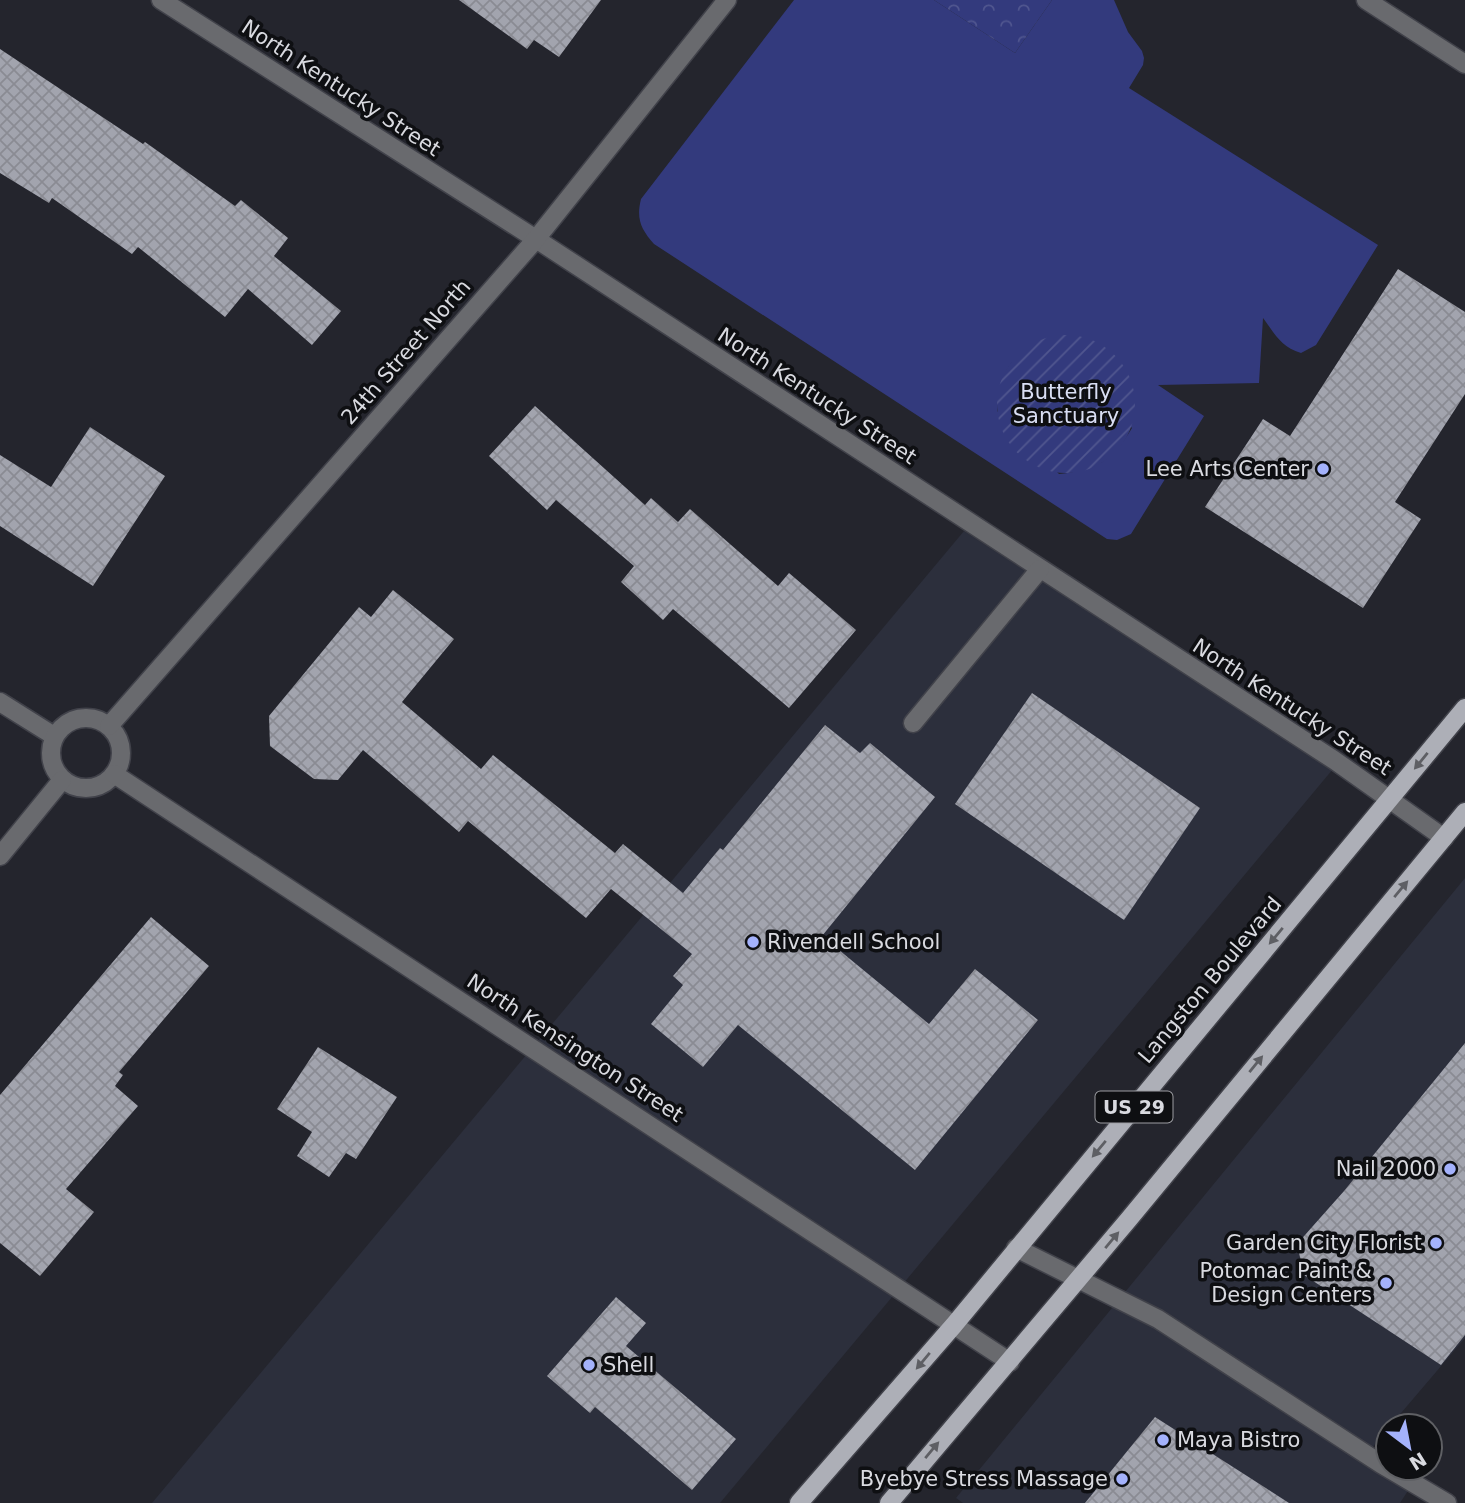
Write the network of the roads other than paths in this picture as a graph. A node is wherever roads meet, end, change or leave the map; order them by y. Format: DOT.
graph roads {
  1 [pos="161,0"];
  2 [pos="727,0"];
  3 [pos="1366,0"];
  4 [pos="1465,64"];
  5 [pos="536,239"];
  6 [pos="1040,569"];
  7 [pos="0,702"];
  8 [pos="1465,708"];
  9 [pos="913,723"];
  10 [pos="109,726"];
  11 [pos="54,736"];
  12 [pos="114,774"];
  13 [pos="62,780"];
  14 [pos="1391,799"];
  15 [pos="1465,813"];
  16 [pos="1444,838"];
  17 [pos="0,856"];
  18 [pos="1016,1248"];
  19 [pos="1079,1278"];
  20 [pos="954,1325"];
  21 [pos="1010,1362"];
  22 [pos="799,1503"];
  23 [pos="889,1503"];
  24 [pos="1447,1503"];
  1 -- 5 [label="street, North Kentucky Street"];
  2 -- 5 [label="street, 24th Street North"];
  3 -- 4 [label="street"];
  5 -- 6 [label="street, North Kentucky Street"];
  5 -- 10 [label="street, 24th Street North"];
  6 -- 9 [label="street"];
  6 -- 14 [label="street, North Kentucky Street"];
  7 -- 11 [label="street"];
  8 -- 14 [label="main road, Langston Boulevard / US 29, one-way"];
  10 -- 11 [label="street"];
  10 -- 12 [label="street"];
  11 -- 13 [label="street"];
  12 -- 13 [label="street"];
  12 -- 20 [label="street, North Kensington Street"];
  13 -- 17 [label="street"];
  14 -- 16 [label="street, North Kentucky Street"];
  14 -- 18 [label="main road, Langston Boulevard / US 29, one-way"];
  15 -- 16 [label="main road, US 29"];
  19 -- 16 [label="main road, US 29, one-way"];
  18 -- 19 [label="street"];
  18 -- 20 [label="main road, Langston Boulevard / US 29"];
  19 -- 21 [label="main road, US 29"];
  19 -- 24 [label="street"];
  20 -- 21 [label="street, North Kensington Street"];
  20 -- 22 [label="main road, Langston Boulevard / US 29, one-way"];
  23 -- 21 [label="main road, US 29, one-way"];
}
